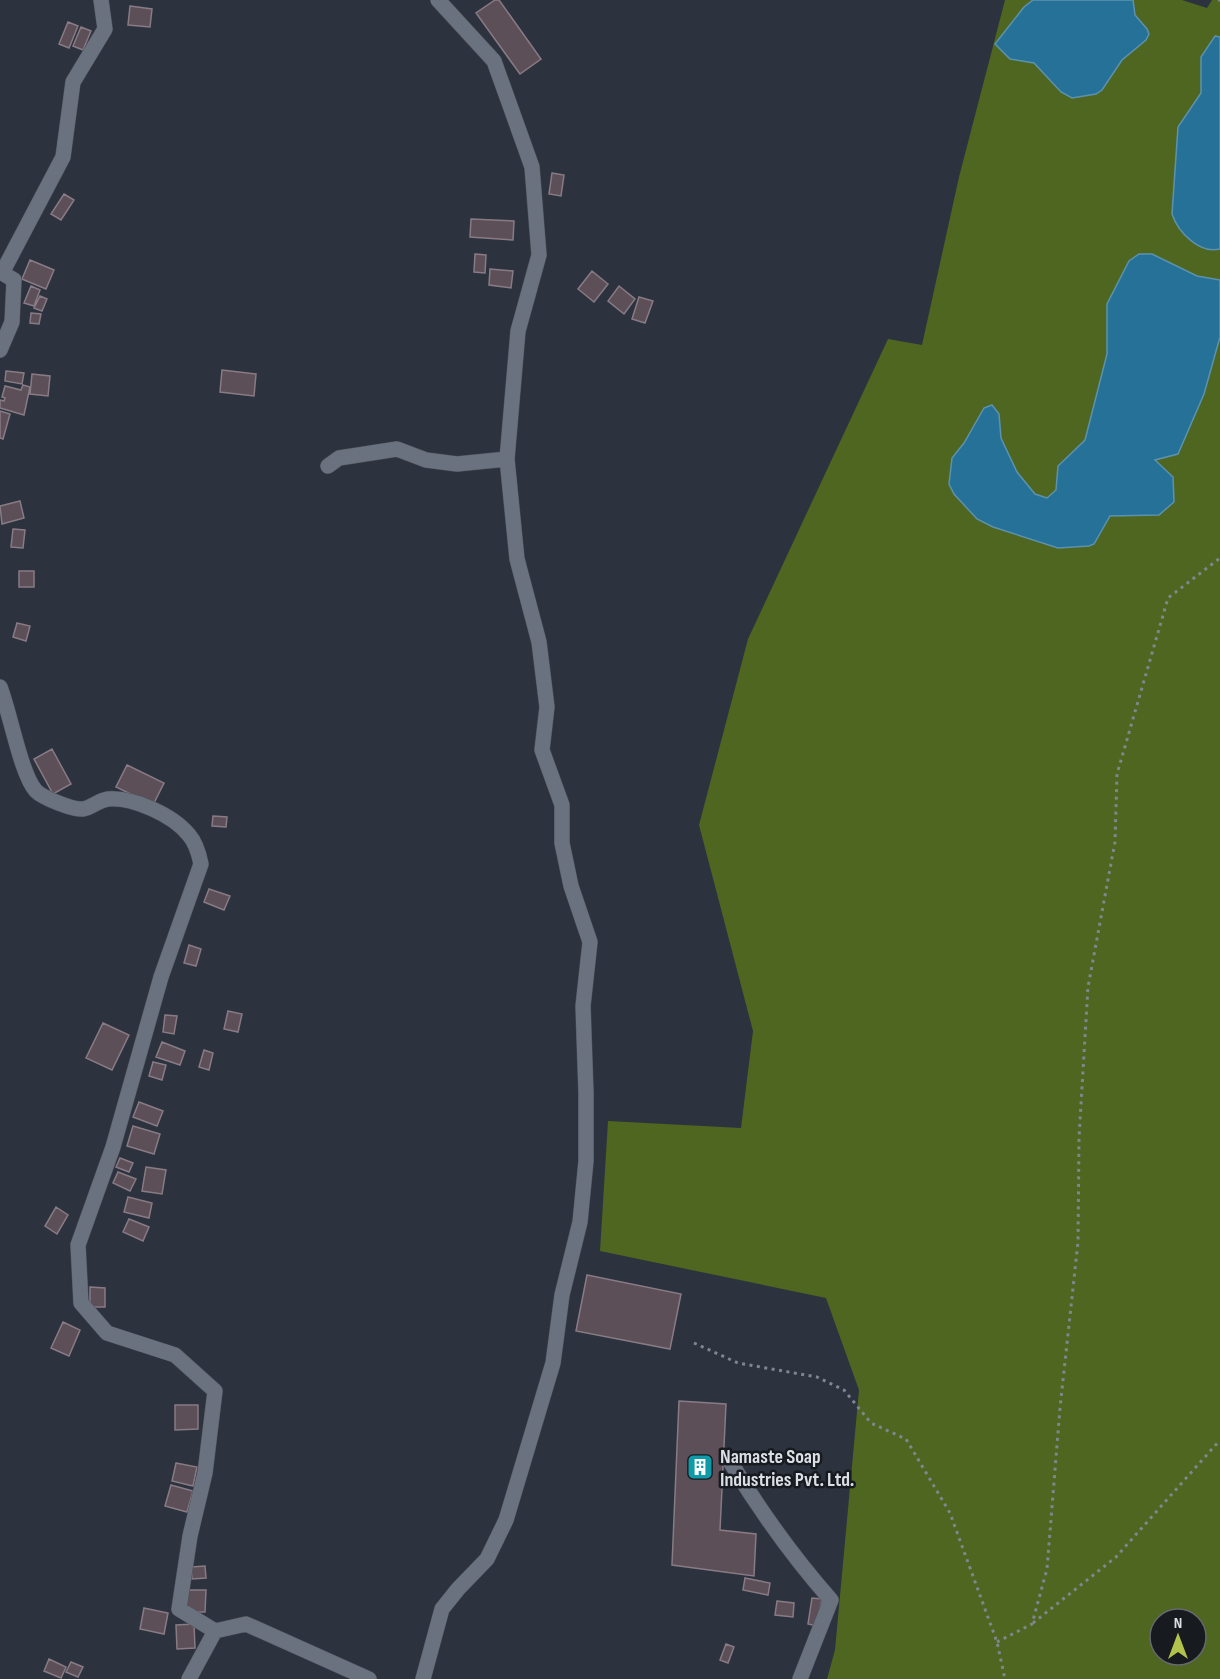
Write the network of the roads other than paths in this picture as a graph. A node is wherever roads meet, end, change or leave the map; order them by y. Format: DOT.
graph roads {
  1 [pos="101,0"];
  2 [pos="438,0"];
  3 [pos="1,273"];
  4 [pos="0,350"];
  5 [pos="507,459"];
  6 [pos="328,466"];
  7 [pos="0,687"];
  8 [pos="731,1463"];
  9 [pos="215,1631"];
  10 [pos="189,1679"];
  11 [pos="369,1679"];
  12 [pos="423,1679"];
  13 [pos="800,1679"];
  1 -- 3 [label="street"];
  2 -- 5 [label="street"];
  3 -- 4 [label="street"];
  5 -- 6 [label="street"];
  5 -- 12 [label="street"];
  7 -- 9 [label="street"];
  8 -- 13 [label="street"];
  9 -- 10 [label="street"];
  9 -- 11 [label="street"];
}
